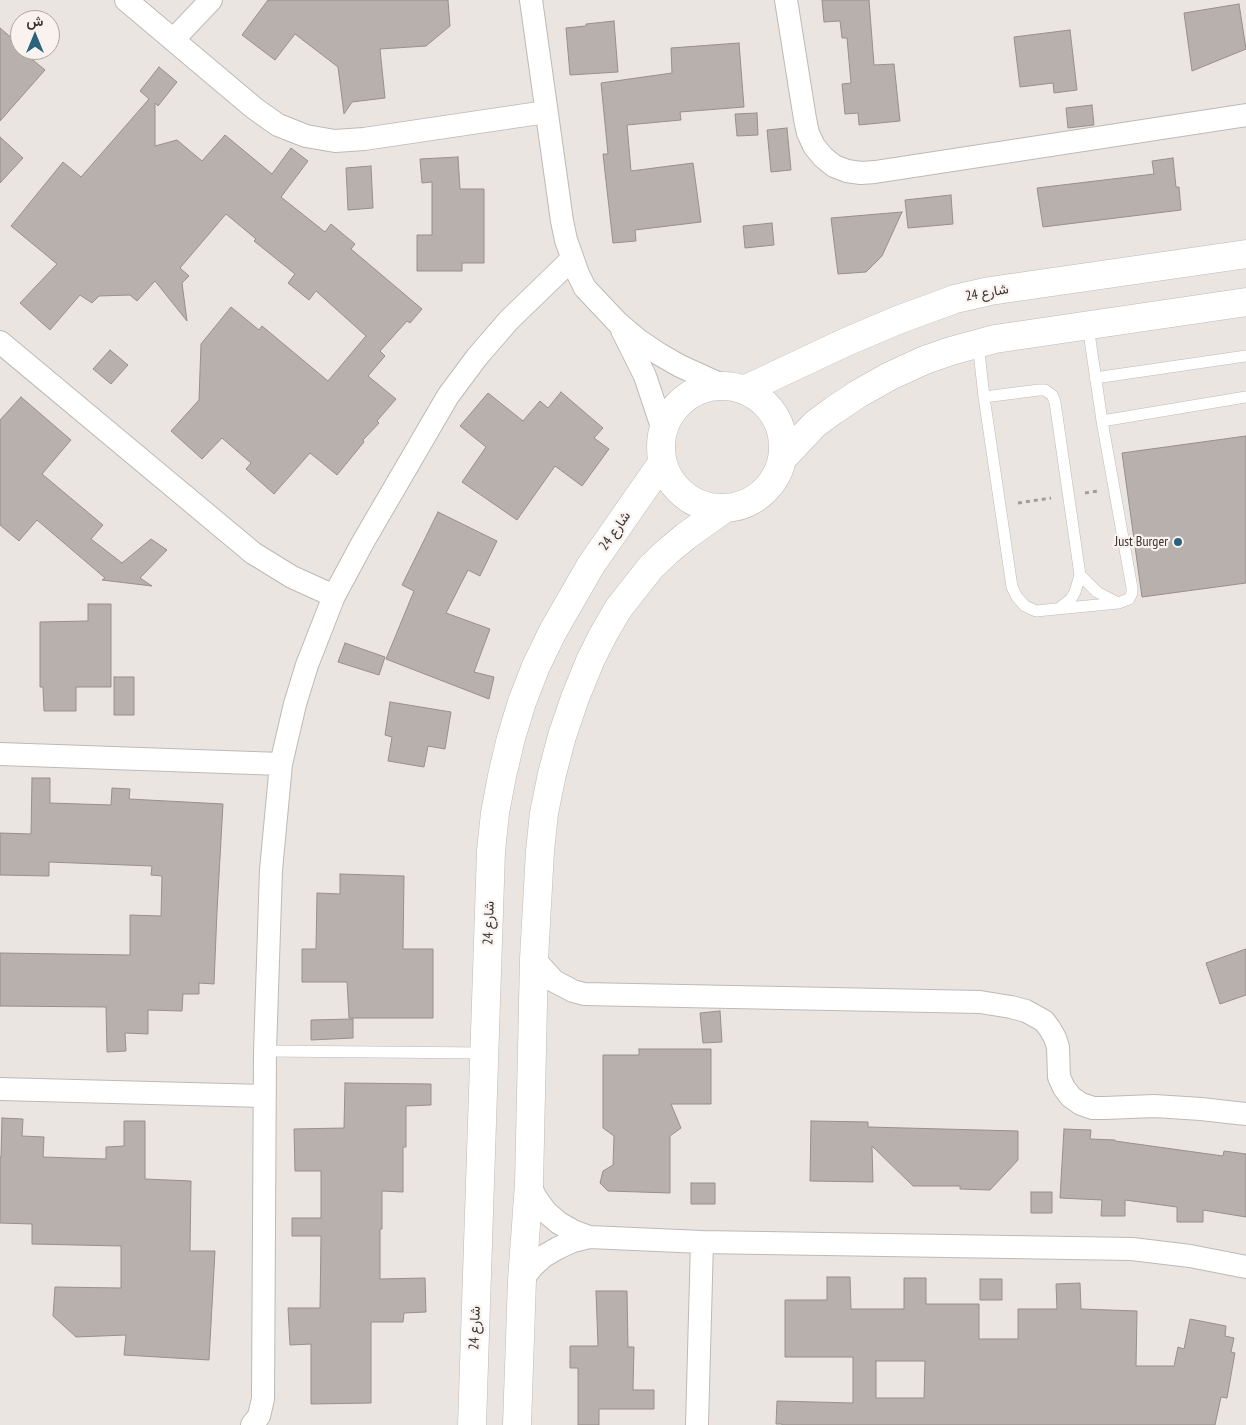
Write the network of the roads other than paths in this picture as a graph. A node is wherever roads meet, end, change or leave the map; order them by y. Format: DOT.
graph roads {
  1 [pos="126,0"];
  2 [pos="211,0"];
  3 [pos="532,0"];
  4 [pos="786,0"];
  5 [pos="173,40"];
  6 [pos="546,112"];
  7 [pos="1246,115"];
  8 [pos="1246,254"];
  9 [pos="572,259"];
  10 [pos="1246,302"];
  11 [pos="618,323"];
  12 [pos="1088,326"];
  13 [pos="0,342"];
  14 [pos="978,344"];
  15 [pos="1246,356"];
  16 [pos="1095,378"];
  17 [pos="734,388"];
  18 [pos="984,397"];
  19 [pos="1246,397"];
  20 [pos="1102,421"];
  21 [pos="663,430"];
  22 [pos="782,459"];
  23 [pos="662,463"];
  24 [pos="724,509"];
  25 [pos="1080,575"];
  26 [pos="334,596"];
  27 [pos="1118,603"];
  28 [pos="1057,610"];
  29 [pos="0,754"];
  30 [pos="281,764"];
  31 [pos="534,959"];
  32 [pos="265,1052"];
  33 [pos="485,1053"];
  34 [pos="0,1089"];
  35 [pos="265,1096"];
  36 [pos="1246,1114"];
  37 [pos="528,1184"];
  38 [pos="589,1237"];
  39 [pos="702,1242"];
  40 [pos="1246,1267"];
  41 [pos="522,1280"];
  42 [pos="257,1422"];
  43 [pos="472,1425"];
  44 [pos="517,1425"];
  45 [pos="697,1425"];
  1 -- 5 [label="street"];
  2 -- 5 [label="street"];
  3 -- 6 [label="street"];
  4 -- 7 [label="street"];
  5 -- 6 [label="street"];
  6 -- 9 [label="street"];
  8 -- 17 [label="street, شارع 24"];
  9 -- 11 [label="street"];
  9 -- 26 [label="street"];
  10 -- 12 [label="street"];
  11 -- 17 [label="street"];
  11 -- 21 [label="street"];
  12 -- 14 [label="street"];
  12 -- 16 [label="lane"];
  13 -- 26 [label="street"];
  14 -- 18 [label="lane"];
  14 -- 22 [label="street"];
  15 -- 16 [label="lane"];
  16 -- 20 [label="lane"];
  17 -- 21 [label="street"];
  17 -- 22 [label="street"];
  18 -- 25 [label="lane"];
  18 -- 28 [label="lane"];
  19 -- 20 [label="lane"];
  20 -- 27 [label="lane"];
  21 -- 23 [label="street"];
  22 -- 24 [label="street"];
  23 -- 24 [label="street"];
  23 -- 33 [label="street, شارع 24"];
  24 -- 31 [label="street"];
  25 -- 27 [label="lane"];
  25 -- 28 [label="lane"];
  26 -- 30 [label="street"];
  27 -- 28 [label="lane"];
  29 -- 30 [label="street"];
  30 -- 32 [label="street"];
  31 -- 36 [label="street"];
  31 -- 37 [label="street"];
  32 -- 33 [label="lane"];
  32 -- 35 [label="street"];
  33 -- 43 [label="street, شارع 24"];
  34 -- 35 [label="street"];
  35 -- 42 [label="street"];
  37 -- 38 [label="street"];
  37 -- 41 [label="street"];
  38 -- 39 [label="street"];
  38 -- 41 [label="street"];
  39 -- 40 [label="street"];
  39 -- 45 [label="street"];
  41 -- 44 [label="street"];
}
